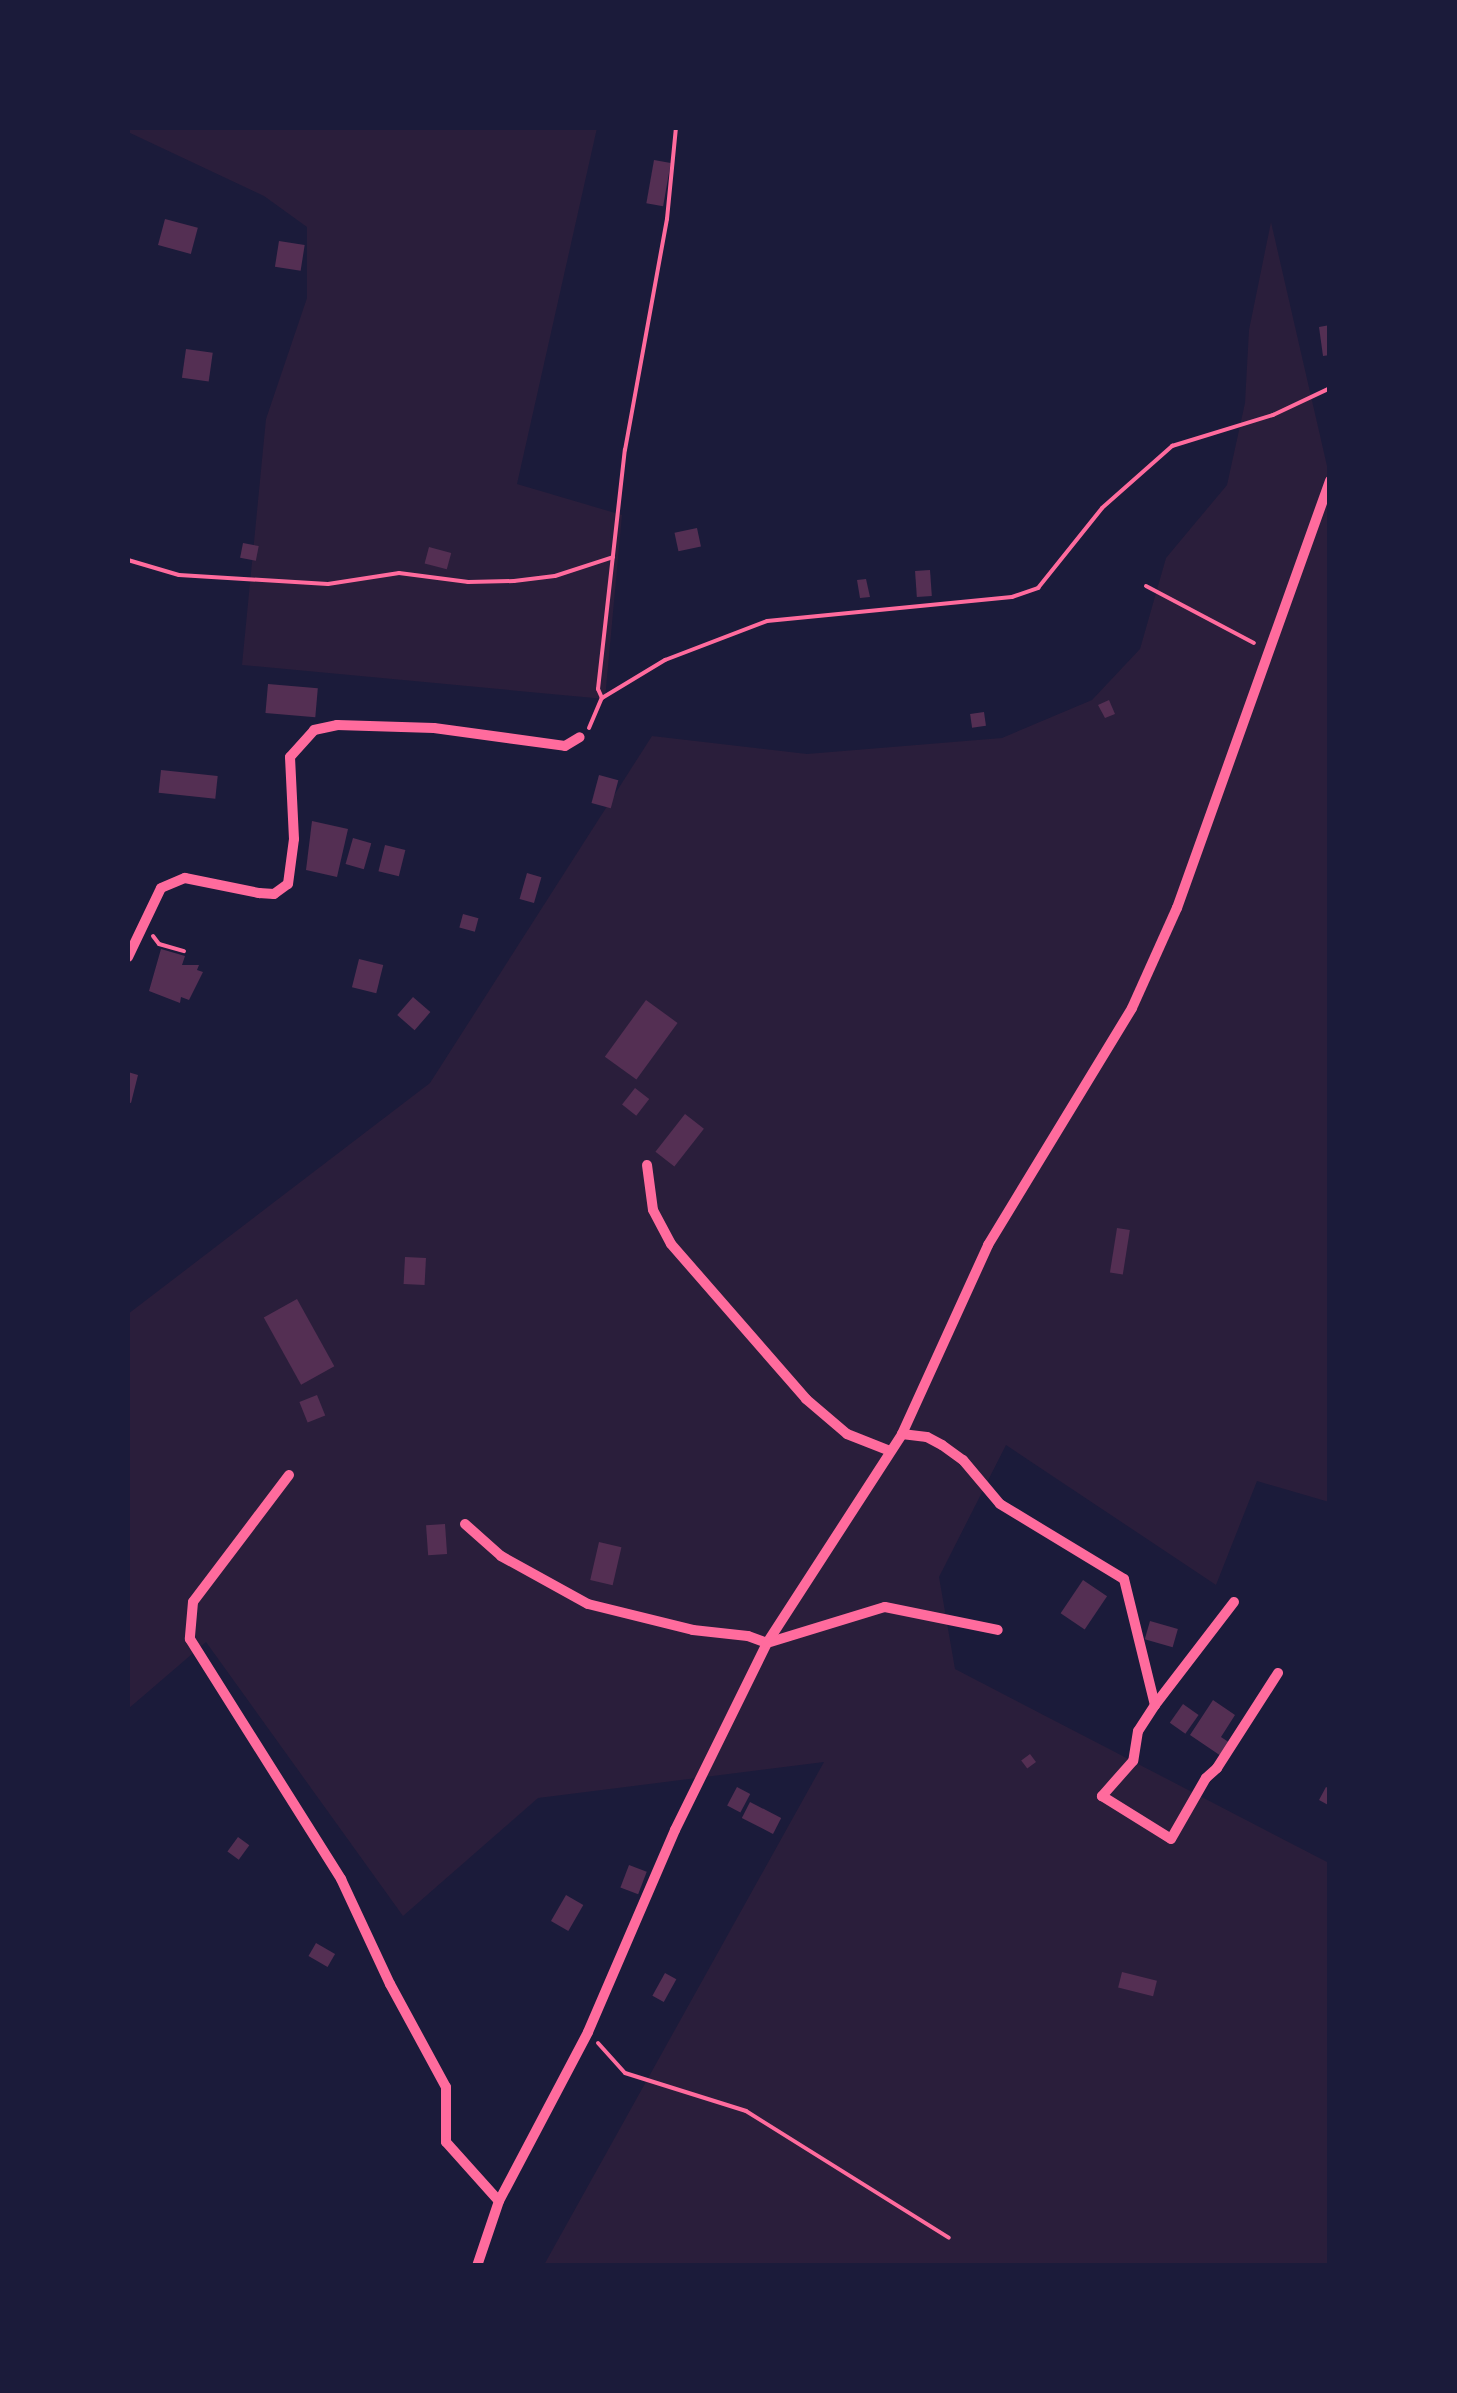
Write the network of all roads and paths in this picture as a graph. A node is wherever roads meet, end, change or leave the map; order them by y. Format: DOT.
graph roads {
  1 [pos="676,128"];
  2 [pos="1330,388"];
  3 [pos="1330,482"];
  4 [pos="612,557"];
  5 [pos="128,560"];
  6 [pos="1146,586"];
  7 [pos="1267,650"];
  8 [pos="602,698"];
  9 [pos="580,738"];
  10 [pos="143,919"];
  11 [pos="184,950"];
  12 [pos="128,957"];
  13 [pos="647,1165"];
  14 [pos="902,1434"];
  15 [pos="890,1451"];
  16 [pos="289,1474"];
  17 [pos="465,1524"];
  18 [pos="1234,1602"];
  19 [pos="998,1630"];
  20 [pos="766,1643"];
  21 [pos="1278,1673"];
  22 [pos="1155,1705"];
  23 [pos="588,2032"];
  24 [pos="498,2201"];
  25 [pos="949,2238"];
  26 [pos="477,2266"];
  1 -- 4 [label="path"];
  2 -- 8 [label="path"];
  3 -- 7 [label="street"];
  4 -- 5 [label="path"];
  4 -- 8 [label="path"];
  6 -- 7 [label="path"];
  7 -- 14 [label="street"];
  8 -- 9 [label="path"];
  9 -- 10 [label="street"];
  10 -- 11 [label="path"];
  10 -- 12 [label="street"];
  13 -- 15 [label="street"];
  14 -- 15 [label="street"];
  14 -- 22 [label="street"];
  15 -- 20 [label="street"];
  16 -- 24 [label="street"];
  17 -- 20 [label="street"];
  18 -- 22 [label="street"];
  19 -- 20 [label="street"];
  20 -- 23 [label="street"];
  21 -- 22 [label="street"];
  23 -- 24 [label="street"];
  23 -- 25 [label="path"];
  24 -- 26 [label="street"];
}
